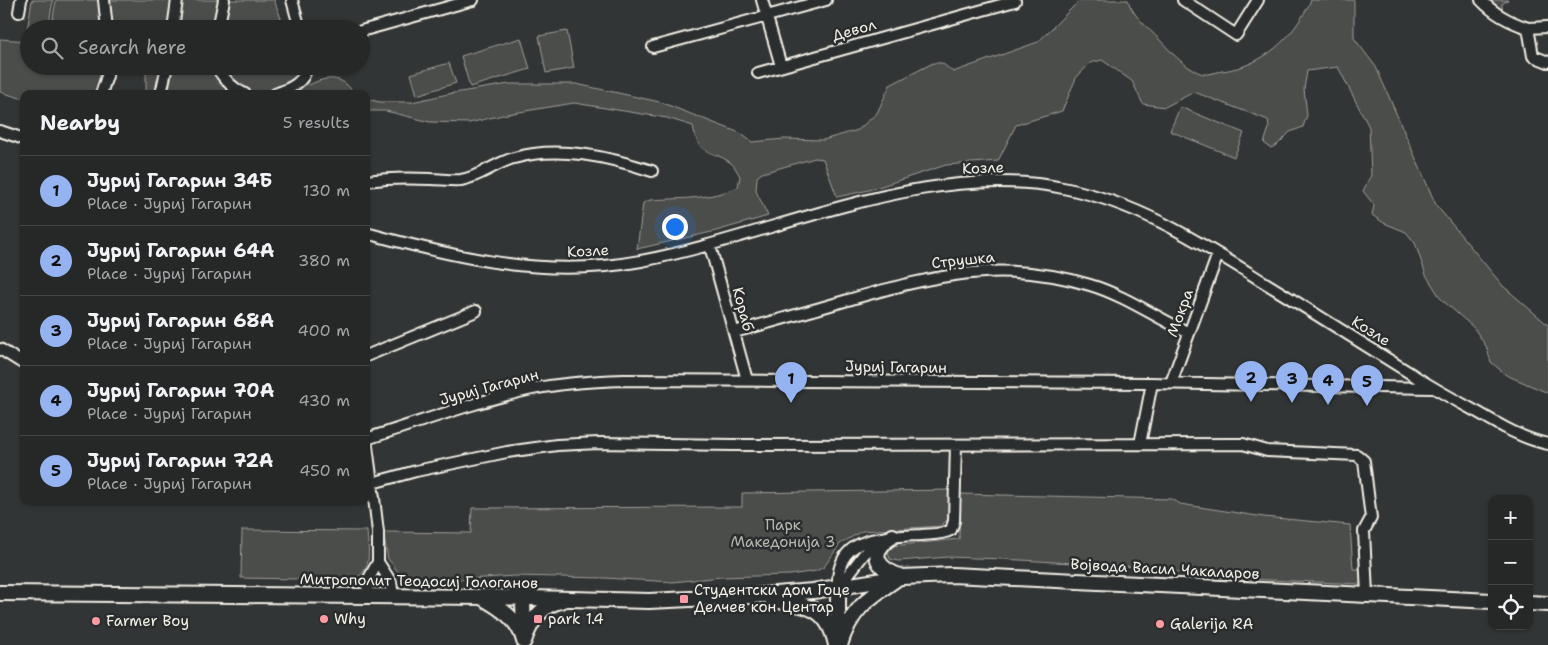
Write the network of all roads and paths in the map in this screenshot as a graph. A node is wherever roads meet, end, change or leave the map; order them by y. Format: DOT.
graph roads {
  1 [pos="21,0"];
  2 [pos="104,0"];
  3 [pos="177,0"];
  4 [pos="224,0"];
  5 [pos="292,0"];
  6 [pos="473,0"];
  7 [pos="762,0"];
  8 [pos="826,0"];
  9 [pos="1015,0"];
  10 [pos="1182,0"];
  11 [pos="1258,0"];
  12 [pos="1481,0"];
  13 [pos="19,12"];
  14 [pos="767,17"];
  15 [pos="107,20"];
  16 [pos="174,20"];
  17 [pos="220,20"];
  18 [pos="298,20"];
  19 [pos="1548,27"];
  20 [pos="1528,28"];
  21 [pos="370,29"];
  22 [pos="653,47"];
  23 [pos="1548,62"];
  24 [pos="781,66"];
  25 [pos="758,73"];
  26 [pos="107,75"];
  27 [pos="165,75"];
  28 [pos="223,75"];
  29 [pos="305,75"];
  30 [pos="103,90"];
  31 [pos="161,90"];
  32 [pos="239,90"];
  33 [pos="285,90"];
  34 [pos="0,131"];
  35 [pos="20,137"];
  36 [pos="652,171"];
  37 [pos="370,181"];
  38 [pos="370,234"];
  39 [pos="710,246"];
  40 [pos="1218,254"];
  41 [pos="476,311"];
  42 [pos="734,332"];
  43 [pos="1189,334"];
  44 [pos="0,349"];
  45 [pos="370,354"];
  46 [pos="20,362"];
  47 [pos="747,380"];
  48 [pos="1152,383"];
  49 [pos="1171,383"];
  50 [pos="1433,388"];
  51 [pos="370,438"];
  52 [pos="1140,444"];
  53 [pos="1548,444"];
  54 [pos="956,445"];
  55 [pos="370,468"];
  56 [pos="372,483"];
  57 [pos="887,537"];
  58 [pos="378,562"];
  59 [pos="902,577"];
  60 [pos="838,588"];
  61 [pos="0,593"];
  62 [pos="1367,595"];
  63 [pos="367,596"];
  64 [pos="393,596"];
  65 [pos="752,596"];
  66 [pos="483,597"];
  67 [pos="523,599"];
  68 [pos="567,600"];
  69 [pos="1488,601"];
  70 [pos="1533,603"];
  71 [pos="1548,604"];
  72 [pos="524,643"];
  73 [pos="838,645"];
  1 -- 13 [label="street"];
  2 -- 15 [label="street"];
  3 -- 16 [label="street"];
  4 -- 17 [label="street"];
  5 -- 18 [label="street"];
  6 -- 21 [label="street"];
  7 -- 14 [label="street"];
  8 -- 14 [label="street"];
  9 -- 24 [label="street, Девол"];
  10 -- 11 [label="street"];
  12 -- 20 [label="street"];
  14 -- 22 [label="street"];
  14 -- 24 [label="street"];
  19 -- 20 [label="street"];
  20 -- 23 [label="street"];
  24 -- 25 [label="street, Девол"];
  26 -- 30 [label="street"];
  27 -- 31 [label="street"];
  28 -- 32 [label="street"];
  29 -- 33 [label="street"];
  34 -- 35 [label="street"];
  36 -- 37 [label="street"];
  38 -- 39 [label="street, Козле"];
  39 -- 40 [label="street, Козле"];
  39 -- 42 [label="street, Кораб"];
  40 -- 43 [label="street, Мокра"];
  40 -- 50 [label="street, Козле"];
  41 -- 45 [label="street"];
  42 -- 43 [label="street, Струшка"];
  42 -- 47 [label="street, Кораб"];
  43 -- 49 [label="street, Мокра"];
  44 -- 46 [label="street"];
  47 -- 48 [label="street, Јуриј Гагарин"];
  47 -- 51 [label="street, Јуриј Гагарин"];
  48 -- 49 [label="street, Јуриј Гагарин"];
  48 -- 52 [label="street"];
  49 -- 50 [label="street, Јуриј Гагарин"];
  50 -- 53 [label="street, Козле"];
  52 -- 54 [label="street"];
  52 -- 62 [label="street"];
  54 -- 56 [label="street"];
  54 -- 57 [label="street"];
  55 -- 56 [label="street"];
  56 -- 58 [label="street"];
  57 -- 59 [label="street"];
  57 -- 60 [label="street"];
  58 -- 63 [label="street"];
  58 -- 64 [label="street"];
  59 -- 60 [label="street, Војвода Васил Чакаларов"];
  59 -- 62 [label="street, Војвода Васил Чакаларов"];
  59 -- 73 [label="street"];
  60 -- 65 [label="street, Митрополит Теодосиј Гологанов"];
  60 -- 73 [label="street"];
  61 -- 63 [label="street, Митрополит Теодосиј Гологанов"];
  62 -- 69 [label="street, Војвода Васил Чакаларов"];
  63 -- 64 [label="street, Митрополит Теодосиј Гологанов"];
  64 -- 66 [label="street, Митрополит Теодосиј Гологанов"];
  65 -- 68 [label="street, Митрополит Теодосиј Гологанов"];
  65 -- 73 [label="street"];
  66 -- 67 [label="street, Митрополит Теодосиј Гологанов"];
  66 -- 72 [label="street"];
  67 -- 68 [label="street, Митрополит Теодосиј Гологанов"];
  67 -- 72 [label="street"];
  68 -- 72 [label="street"];
  70 -- 71 [label="street"];
}
